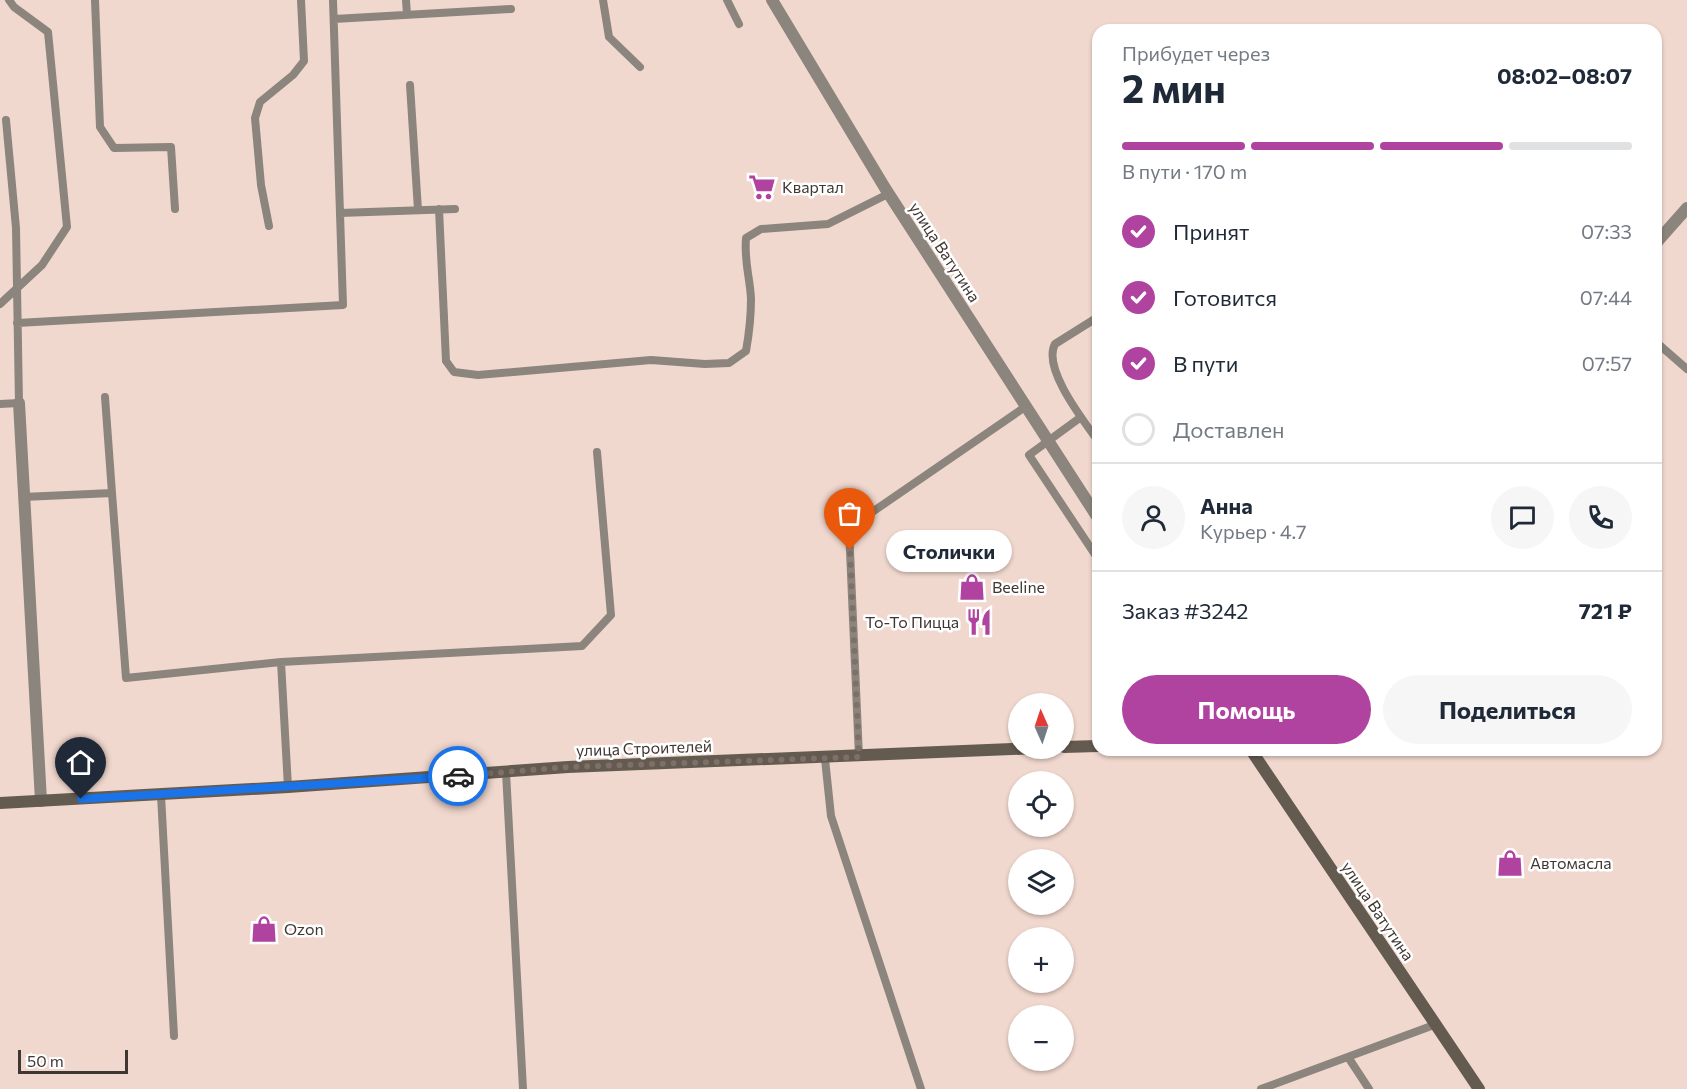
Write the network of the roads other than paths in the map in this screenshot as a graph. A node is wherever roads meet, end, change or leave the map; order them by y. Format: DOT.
graph roads {
  1 [pos="9,0"];
  2 [pos="95,0"];
  3 [pos="301,0"];
  4 [pos="333,0"];
  5 [pos="406,0"];
  6 [pos="603,0"];
  7 [pos="727,0"];
  8 [pos="771,0"];
  9 [pos="511,9"];
  10 [pos="407,15"];
  11 [pos="334,19"];
  12 [pos="739,24"];
  13 [pos="640,67"];
  14 [pos="410,85"];
  15 [pos="6,120"];
  16 [pos="888,194"];
  17 [pos="1687,208"];
  18 [pos="175,209"];
  19 [pos="440,209"];
  20 [pos="455,209"];
  21 [pos="418,210"];
  22 [pos="340,213"];
  23 [pos="269,226"];
  24 [pos="1662,236"];
  25 [pos="17,290"];
  26 [pos="0,304"];
  27 [pos="1092,321"];
  28 [pos="17,323"];
  29 [pos="1662,347"];
  30 [pos="1687,369"];
  31 [pos="105,397"];
  32 [pos="0,404"];
  33 [pos="19,404"];
  34 [pos="1025,408"];
  35 [pos="1081,417"];
  36 [pos="1092,433"];
  37 [pos="1048,441"];
  38 [pos="597,452"];
  39 [pos="112,493"];
  40 [pos="23,497"];
  41 [pos="1092,509"];
  42 [pos="1092,551"];
  43 [pos="281,662"];
  44 [pos="1092,746"];
  45 [pos="1074,747"];
  46 [pos="1008,750"];
  47 [pos="1255,756"];
  48 [pos="859,757"];
  49 [pos="825,759"];
  50 [pos="506,772"];
  51 [pos="288,787"];
  52 [pos="161,795"];
  53 [pos="41,801"];
  54 [pos="0,803"];
  55 [pos="1434,1025"];
  56 [pos="174,1036"];
  57 [pos="1348,1058"];
  58 [pos="523,1089"];
  59 [pos="921,1089"];
  60 [pos="1261,1089"];
  61 [pos="1369,1089"];
  62 [pos="1479,1089"];
  1 -- 25 [label="lane"];
  2 -- 18 [label="lane"];
  3 -- 23 [label="lane"];
  4 -- 11 [label="lane"];
  5 -- 10 [label="lane"];
  6 -- 13 [label="lane"];
  7 -- 12 [label="lane"];
  8 -- 16 [label="street, улица Ватутина"];
  9 -- 10 [label="lane"];
  10 -- 11 [label="lane"];
  11 -- 22 [label="lane"];
  14 -- 21 [label="lane"];
  15 -- 25 [label="lane"];
  16 -- 19 [label="lane"];
  16 -- 34 [label="street, улица Ватутина"];
  17 -- 24 [label="street"];
  19 -- 20 [label="lane"];
  19 -- 21 [label="lane"];
  21 -- 22 [label="lane"];
  22 -- 28 [label="lane"];
  25 -- 26 [label="lane"];
  25 -- 28 [label="lane"];
  27 -- 35 [label="lane"];
  28 -- 33 [label="lane"];
  29 -- 30 [label="lane"];
  31 -- 39 [label="lane"];
  32 -- 33 [label="lane"];
  33 -- 40 [label="street"];
  34 -- 37 [label="street, улица Ватутина"];
  34 -- 48 [label="lane"];
  35 -- 36 [label="lane"];
  35 -- 37 [label="lane"];
  37 -- 41 [label="street, улица Ватутина"];
  37 -- 42 [label="lane"];
  38 -- 43 [label="lane"];
  39 -- 40 [label="lane"];
  39 -- 43 [label="lane"];
  40 -- 53 [label="street"];
  43 -- 51 [label="lane"];
  44 -- 45 [label="main road"];
  46 -- 48 [label="main road, улица Строителей"];
  47 -- 55 [label="main road, улица Ватутина"];
  48 -- 49 [label="main road, улица Строителей"];
  49 -- 50 [label="main road, улица Строителей"];
  49 -- 59 [label="lane"];
  50 -- 51 [label="main road, улица Строителей"];
  50 -- 58 [label="lane"];
  51 -- 52 [label="main road, улица Строителей"];
  52 -- 53 [label="main road, улица Строителей"];
  52 -- 56 [label="lane"];
  53 -- 54 [label="main road, улица Строителей"];
  55 -- 57 [label="lane"];
  55 -- 62 [label="main road, улица Ватутина"];
  57 -- 60 [label="lane"];
  57 -- 61 [label="lane"];
}
